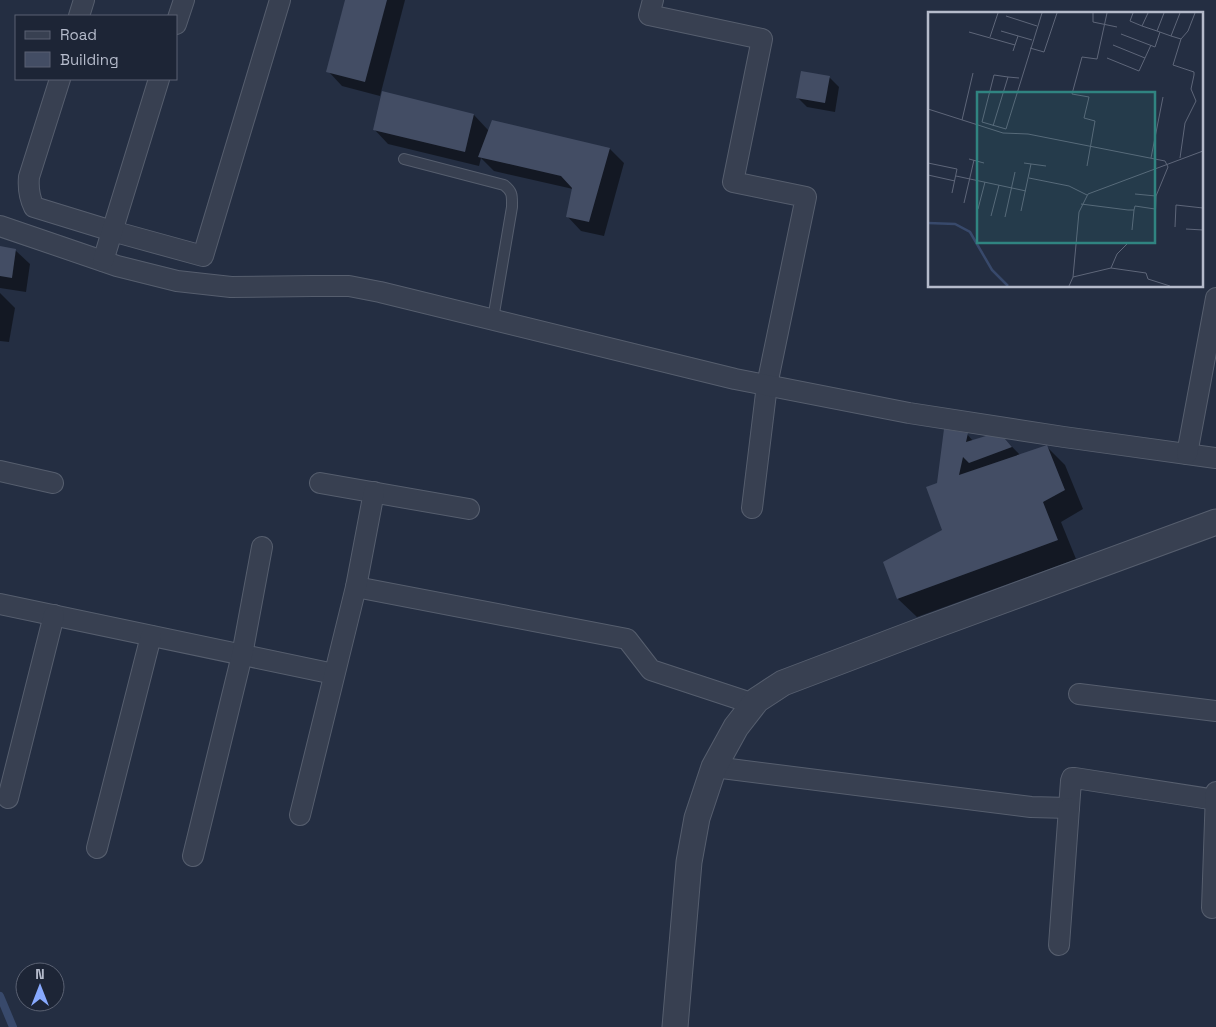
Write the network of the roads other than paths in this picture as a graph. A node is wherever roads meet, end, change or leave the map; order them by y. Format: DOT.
graph roads {
  1 [pos="84,0"];
  2 [pos="184,0"];
  3 [pos="280,0"];
  4 [pos="653,0"];
  5 [pos="79,15"];
  6 [pos="178,18"];
  7 [pos="60,80"];
  8 [pos="159,80"];
  9 [pos="404,159"];
  10 [pos="0,226"];
  11 [pos="112,231"];
  12 [pos="103,261"];
  13 [pos="1216,298"];
  14 [pos="493,320"];
  15 [pos="767,385"];
  16 [pos="1187,454"];
  17 [pos="1216,458"];
  18 [pos="0,471"];
  19 [pos="53,483"];
  20 [pos="320,483"];
  21 [pos="374,492"];
  22 [pos="752,508"];
  23 [pos="469,509"];
  24 [pos="1216,522"];
  25 [pos="262,547"];
  26 [pos="356,587"];
  27 [pos="0,604"];
  28 [pos="54,615"];
  29 [pos="151,636"];
  30 [pos="242,655"];
  31 [pos="334,674"];
  32 [pos="1079,694"];
  33 [pos="754,704"];
  34 [pos="1216,712"];
  35 [pos="714,767"];
  36 [pos="1216,792"];
  37 [pos="8,798"];
  38 [pos="1216,800"];
  39 [pos="1068,808"];
  40 [pos="300,815"];
  41 [pos="97,848"];
  42 [pos="193,856"];
  43 [pos="1212,908"];
  44 [pos="1059,945"];
  45 [pos="675,1027"];
  1 -- 5 [label="street"];
  2 -- 6 [label="street"];
  3 -- 11 [label="street"];
  4 -- 15 [label="street"];
  7 -- 11 [label="street"];
  8 -- 11 [label="street"];
  9 -- 14 [label="lane"];
  10 -- 12 [label="street"];
  11 -- 12 [label="street"];
  12 -- 14 [label="street"];
  13 -- 16 [label="street"];
  14 -- 15 [label="street"];
  15 -- 16 [label="street"];
  15 -- 22 [label="street"];
  16 -- 17 [label="street"];
  18 -- 19 [label="street"];
  20 -- 21 [label="street"];
  21 -- 23 [label="street"];
  21 -- 26 [label="street"];
  24 -- 33 [label="street"];
  25 -- 30 [label="street"];
  26 -- 31 [label="street"];
  26 -- 33 [label="street"];
  27 -- 28 [label="street"];
  28 -- 29 [label="street"];
  28 -- 37 [label="street"];
  29 -- 30 [label="street"];
  29 -- 41 [label="street"];
  30 -- 31 [label="street"];
  30 -- 42 [label="street"];
  31 -- 40 [label="street"];
  32 -- 34 [label="street"];
  33 -- 35 [label="street"];
  35 -- 39 [label="street"];
  35 -- 45 [label="street"];
  36 -- 38 [label="street"];
  38 -- 39 [label="street"];
  38 -- 43 [label="street"];
  39 -- 44 [label="street"];
}
